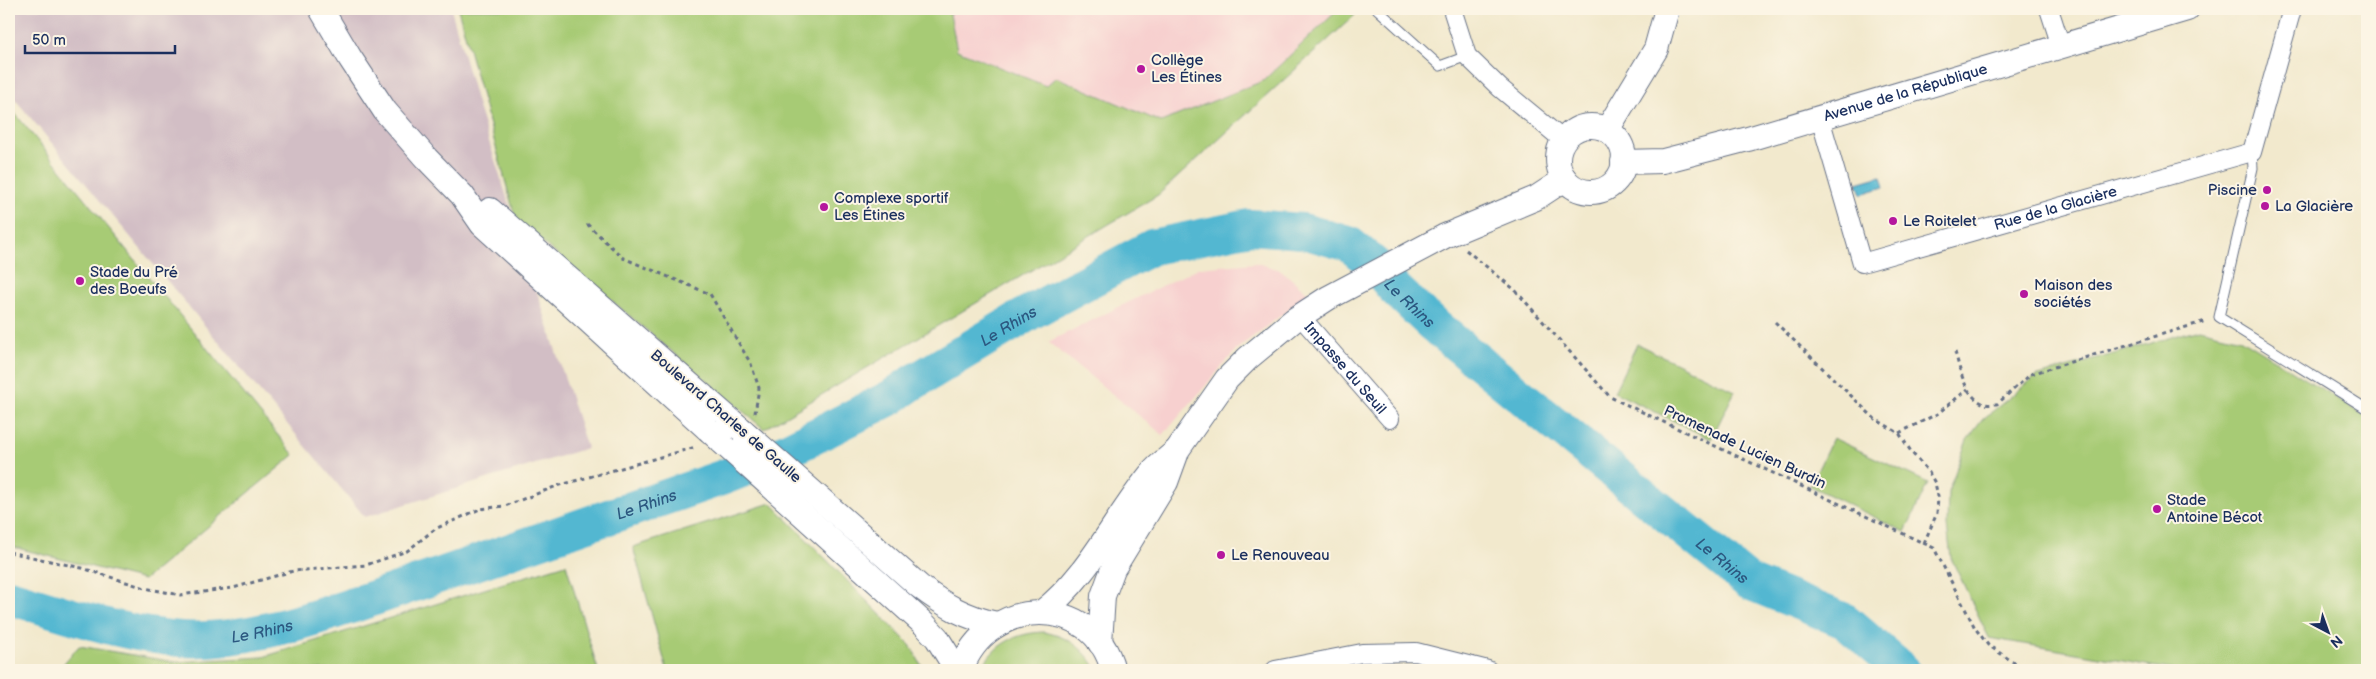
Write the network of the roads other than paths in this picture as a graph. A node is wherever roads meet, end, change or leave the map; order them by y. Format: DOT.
graph roads {
  1 [pos="322,9"];
  2 [pos="1377,9"];
  3 [pos="1452,9"];
  4 [pos="1667,9"];
  5 [pos="2049,9"];
  6 [pos="2187,9"];
  7 [pos="2292,9"];
  8 [pos="2061,46"];
  9 [pos="1467,56"];
  10 [pos="1820,118"];
  11 [pos="1607,130"];
  12 [pos="1563,140"];
  13 [pos="2252,152"];
  14 [pos="1623,162"];
  15 [pos="1565,179"];
  16 [pos="1300,316"];
  17 [pos="2367,409"];
  18 [pos="1390,418"];
  19 [pos="721,428"];
  20 [pos="1178,449"];
  21 [pos="1041,613"];
  22 [pos="997,624"];
  23 [pos="1100,643"];
  24 [pos="1115,669"];
  25 [pos="959,670"];
  26 [pos="1276,670"];
  27 [pos="1488,670"];
  1 -- 19 [label="main road, Boulevard Charles de Gaulle"];
  2 -- 9 [label="lane"];
  3 -- 9 [label="street"];
  4 -- 11 [label="main road"];
  5 -- 8 [label="street"];
  6 -- 8 [label="main road, Avenue de la République"];
  7 -- 13 [label="street"];
  8 -- 10 [label="main road, Avenue de la République"];
  9 -- 12 [label="street"];
  10 -- 13 [label="street, Rue de la Glacière"];
  10 -- 14 [label="main road, Avenue de la République"];
  11 -- 12 [label="main road"];
  11 -- 14 [label="main road"];
  12 -- 15 [label="main road"];
  13 -- 17 [label="lane"];
  14 -- 15 [label="main road"];
  15 -- 16 [label="main road"];
  16 -- 18 [label="street, Impasse du Seuil"];
  16 -- 20 [label="main road"];
  19 -- 22 [label="main road, Boulevard Charles de Gaulle, bridge"];
  19 -- 25 [label="main road, Boulevard Charles de Gaulle, bridge"];
  20 -- 21 [label="main road"];
  20 -- 23 [label="main road"];
  21 -- 22 [label="main road"];
  21 -- 23 [label="main road"];
  22 -- 25 [label="main road"];
  23 -- 24 [label="main road"];
  26 -- 27 [label="street"];
}
